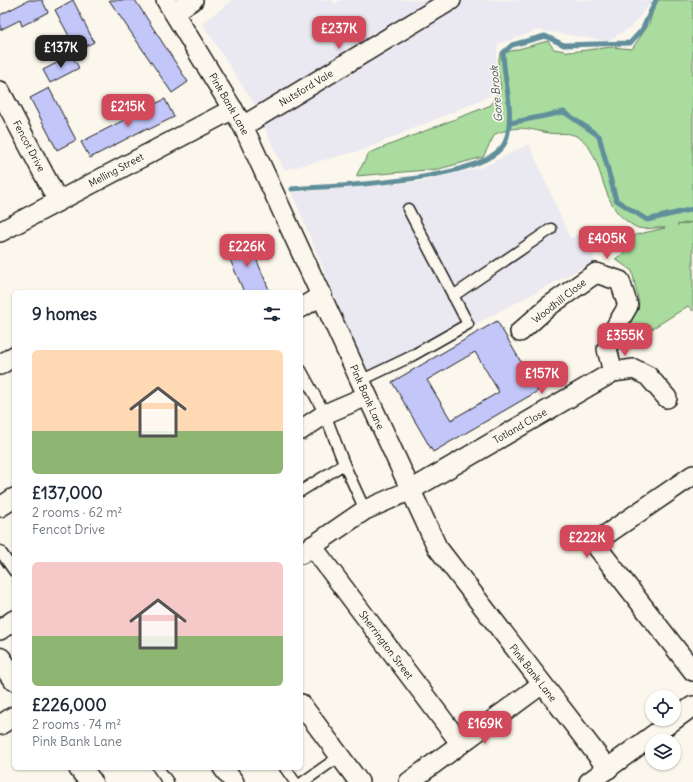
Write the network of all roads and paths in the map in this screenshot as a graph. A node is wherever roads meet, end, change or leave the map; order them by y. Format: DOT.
graph roads {
  1 [pos="193,0"];
  2 [pos="450,0"];
  3 [pos="170,6"];
  4 [pos="0,90"];
  5 [pos="233,110"];
  6 [pos="243,126"];
  7 [pos="58,201"];
  8 [pos="408,209"];
  9 [pos="551,229"];
  10 [pos="0,232"];
  11 [pos="322,295"];
  12 [pos="453,296"];
  13 [pos="303,307"];
  14 [pos="520,332"];
  15 [pos="12,357"];
  16 [pos="0,366"];
  17 [pos="613,372"];
  18 [pos="303,374"];
  19 [pos="363,388"];
  20 [pos="667,398"];
  21 [pos="325,414"];
  22 [pos="303,429"];
  23 [pos="344,464"];
  24 [pos="693,475"];
  25 [pos="303,490"];
  26 [pos="411,490"];
  27 [pos="12,499"];
  28 [pos="0,507"];
  29 [pos="365,510"];
  30 [pos="307,550"];
  31 [pos="0,552"];
  32 [pos="12,565"];
  33 [pos="12,621"];
  34 [pos="0,630"];
  35 [pos="0,659"];
  36 [pos="693,671"];
  37 [pos="12,676"];
  38 [pos="542,684"];
  39 [pos="693,706"];
  40 [pos="303,707"];
  41 [pos="12,717"];
  42 [pos="0,725"];
  43 [pos="461,744"];
  44 [pos="340,756"];
  45 [pos="608,769"];
  46 [pos="82,770"];
  47 [pos="159,770"];
  48 [pos="225,770"];
  49 [pos="287,770"];
  50 [pos="91,782"];
  51 [pos="168,782"];
  52 [pos="234,782"];
  53 [pos="296,782"];
  54 [pos="303,782"];
  55 [pos="359,782"];
  56 [pos="409,782"];
  57 [pos="589,782"];
  1 -- 3 [label="street"];
  2 -- 6 [label="street, Nutsford Vale"];
  3 -- 5 [label="street, Pink Bank Lane"];
  4 -- 7 [label="street, Fencot Drive"];
  5 -- 6 [label="street, Pink Bank Lane"];
  5 -- 7 [label="street, Melling Street"];
  6 -- 11 [label="street, Pink Bank Lane"];
  7 -- 10 [label="street, Melling Street"];
  8 -- 12 [label="lane"];
  9 -- 12 [label="lane"];
  11 -- 13 [label="street"];
  11 -- 19 [label="street, Pink Bank Lane"];
  12 -- 19 [label="lane"];
  14 -- 17 [label="street, Woodhill Close"];
  15 -- 16 [label="street"];
  17 -- 20 [label="street, Totland Close"];
  17 -- 26 [label="street, Totland Close"];
  18 -- 21 [label="lane"];
  19 -- 21 [label="street"];
  19 -- 26 [label="street, Pink Bank Lane"];
  21 -- 22 [label="street"];
  21 -- 23 [label="lane"];
  23 -- 25 [label="lane"];
  23 -- 29 [label="lane"];
  24 -- 36 [label="street"];
  26 -- 29 [label="street, Totland Close"];
  26 -- 38 [label="street, Pink Bank Lane"];
  27 -- 28 [label="street"];
  29 -- 30 [label="street, Totland Close"];
  30 -- 43 [label="street, Sherrington Street"];
  31 -- 32 [label="lane"];
  33 -- 34 [label="street"];
  35 -- 37 [label="street"];
  38 -- 43 [label="street"];
  38 -- 45 [label="street, Pink Bank Lane"];
  39 -- 45 [label="street"];
  40 -- 44 [label="street"];
  41 -- 42 [label="street"];
  43 -- 56 [label="street"];
  44 -- 54 [label="lane"];
  44 -- 55 [label="street"];
  45 -- 57 [label="street"];
  46 -- 50 [label="street"];
  47 -- 51 [label="lane"];
  48 -- 52 [label="street"];
  49 -- 53 [label="lane"];
}
